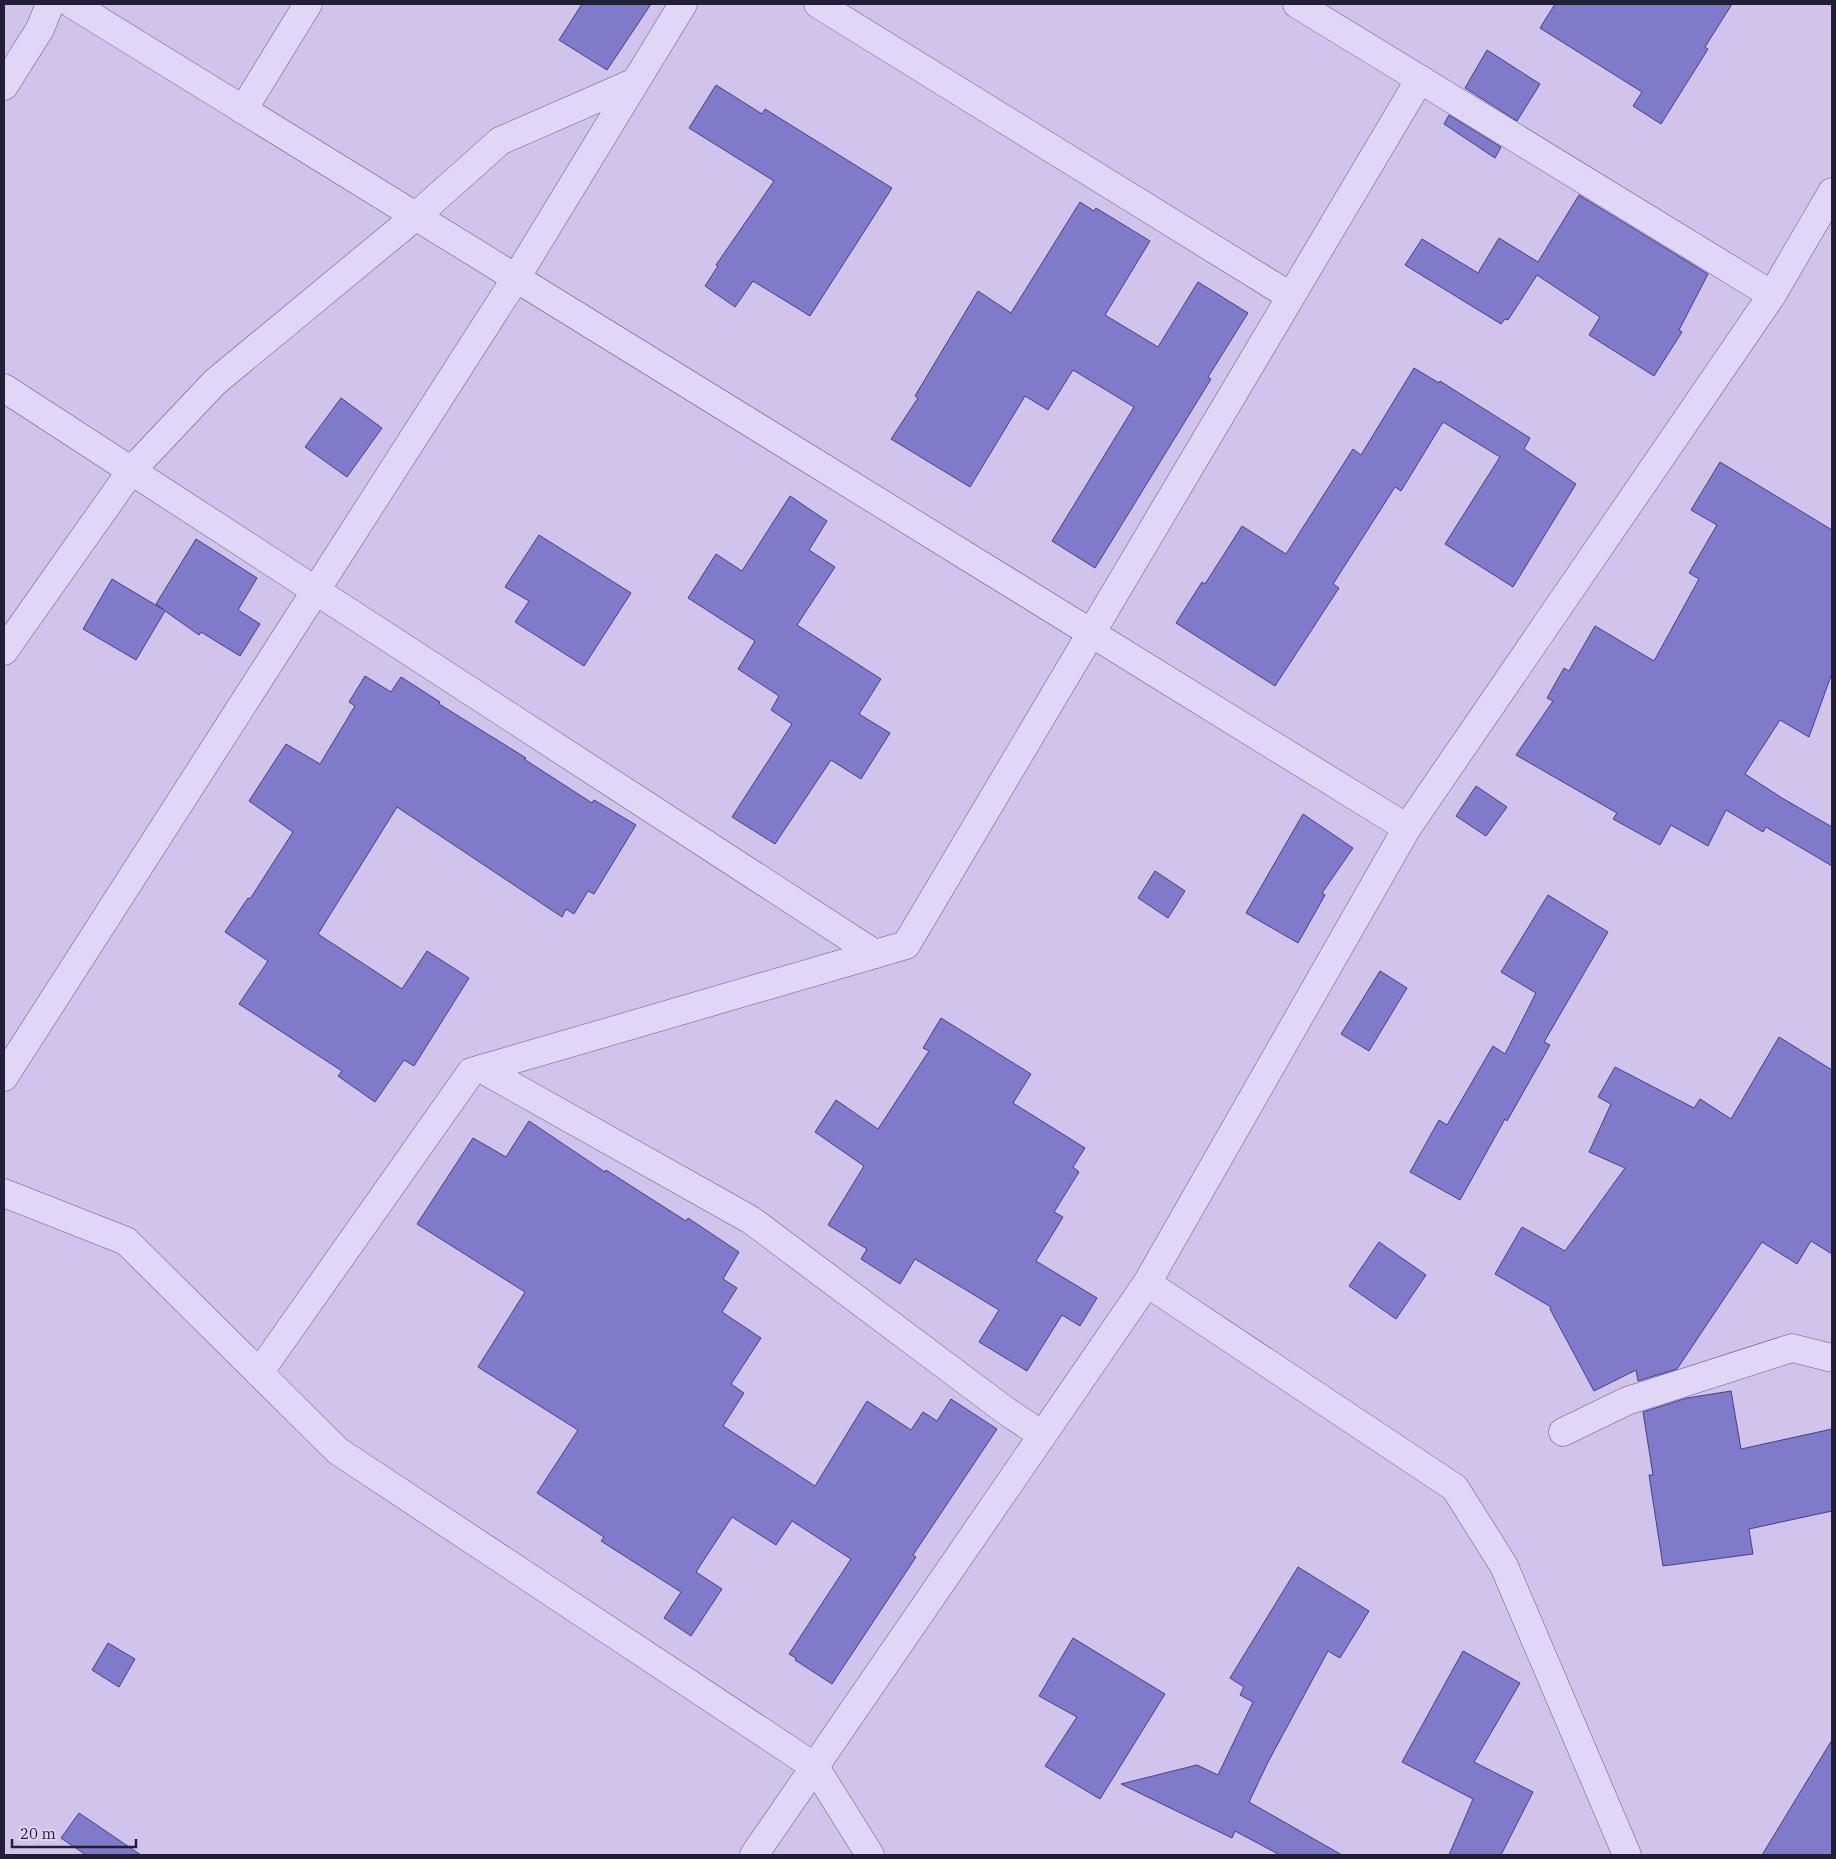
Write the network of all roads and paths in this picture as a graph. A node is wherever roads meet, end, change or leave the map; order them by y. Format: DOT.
graph roads {
  1 [pos="50,4"];
  2 [pos="72,4"];
  3 [pos="308,4"];
  4 [pos="683,4"];
  5 [pos="818,4"];
  6 [pos="1297,4"];
  7 [pos="1420,79"];
  8 [pos="635,82"];
  9 [pos="4,86"];
  10 [pos="243,110"];
  11 [pos="1832,192"];
  12 [pos="416,216"];
  13 [pos="516,278"];
  14 [pos="1772,294"];
  15 [pos="1290,296"];
  16 [pos="4,388"];
  17 [pos="131,471"];
  18 [pos="316,591"];
  19 [pos="1092,633"];
  20 [pos="4,651"];
  21 [pos="1406,828"];
  22 [pos="875,954"];
  23 [pos="482,1069"];
  24 [pos="4,1077"];
  25 [pos="4,1193"];
  26 [pos="1146,1283"];
  27 [pos="1832,1358"];
  28 [pos="260,1373"];
  29 [pos="1563,1432"];
  30 [pos="1042,1435"];
  31 [pos="815,1767"];
  32 [pos="754,1855"];
  33 [pos="870,1855"];
  34 [pos="1627,1855"];
  1 -- 9 [label="street"];
  2 -- 10 [label="street"];
  3 -- 10 [label="street"];
  4 -- 8 [label="street"];
  5 -- 15 [label="street"];
  6 -- 7 [label="street"];
  7 -- 14 [label="street"];
  7 -- 15 [label="street"];
  8 -- 12 [label="street"];
  8 -- 13 [label="street"];
  10 -- 12 [label="street"];
  11 -- 14 [label="street"];
  12 -- 13 [label="street"];
  12 -- 17 [label="street"];
  13 -- 18 [label="street"];
  13 -- 19 [label="street"];
  14 -- 21 [label="street"];
  15 -- 19 [label="street"];
  16 -- 17 [label="street"];
  17 -- 18 [label="street"];
  17 -- 20 [label="street"];
  18 -- 22 [label="street"];
  18 -- 24 [label="street"];
  19 -- 21 [label="street"];
  19 -- 22 [label="street"];
  21 -- 26 [label="street"];
  22 -- 23 [label="street"];
  23 -- 28 [label="street"];
  23 -- 30 [label="street"];
  25 -- 28 [label="street"];
  26 -- 30 [label="street"];
  26 -- 34 [label="street"];
  27 -- 29 [label="street"];
  28 -- 31 [label="street"];
  30 -- 31 [label="street"];
  31 -- 32 [label="street"];
  31 -- 33 [label="street"];
}
